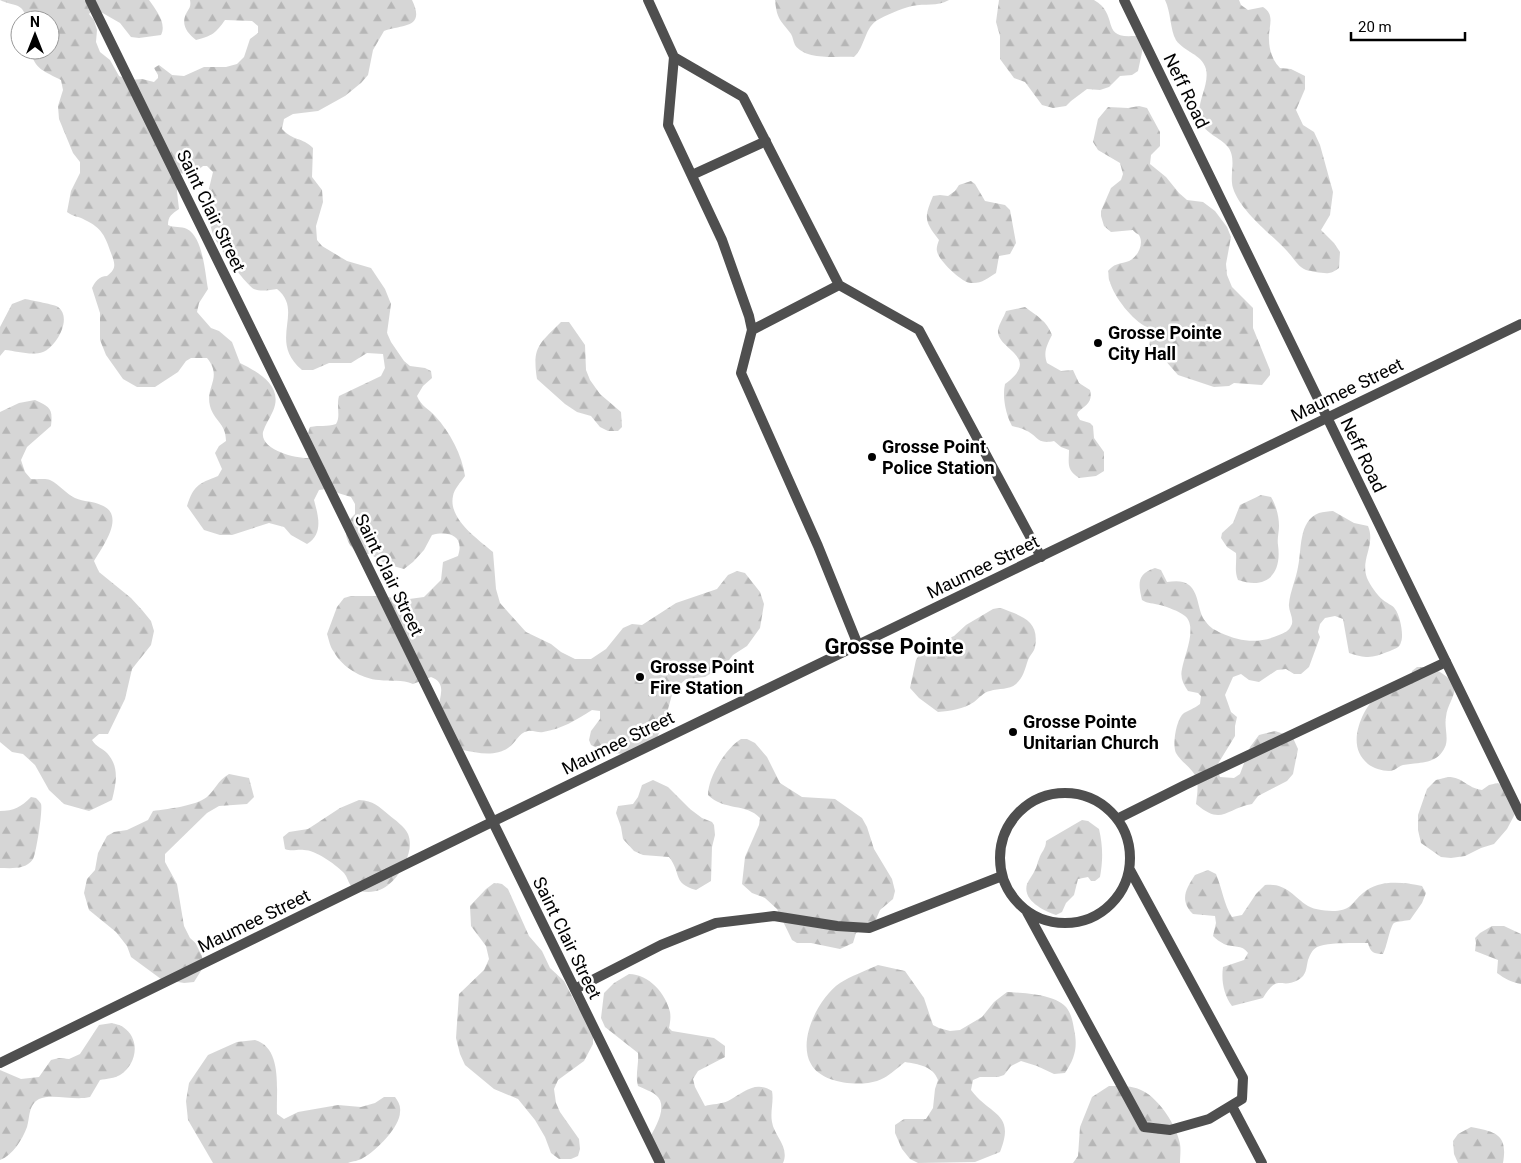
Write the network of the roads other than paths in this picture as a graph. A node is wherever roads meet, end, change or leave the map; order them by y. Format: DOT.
graph roads {
  1 [pos="90,0"];
  2 [pos="648,0"];
  3 [pos="1124,0"];
  4 [pos="674,57"];
  5 [pos="766,141"];
  6 [pos="692,176"];
  7 [pos="840,285"];
  8 [pos="1521,324"];
  9 [pos="752,330"];
  10 [pos="1327,418"];
  11 [pos="1041,557"];
  12 [pos="858,645"];
  13 [pos="1446,662"];
  14 [pos="1521,816"];
  15 [pos="1117,819"];
  16 [pos="492,822"];
  17 [pos="1130,870"];
  18 [pos="1002,876"];
  19 [pos="1027,912"];
  20 [pos="575,989"];
  21 [pos="0,1063"];
  22 [pos="1232,1106"];
  23 [pos="660,1163"];
  24 [pos="1262,1163"];
  1 -- 16 [label="street, Saint Clair Street"];
  2 -- 4 [label="street"];
  3 -- 10 [label="street, Neff Road"];
  4 -- 5 [label="street"];
  4 -- 6 [label="street"];
  5 -- 6 [label="street"];
  5 -- 7 [label="street"];
  6 -- 9 [label="street"];
  7 -- 9 [label="street"];
  7 -- 11 [label="street"];
  8 -- 10 [label="street, Maumee Street"];
  9 -- 12 [label="street"];
  10 -- 11 [label="street, Maumee Street"];
  10 -- 13 [label="street, Neff Road"];
  11 -- 12 [label="street, Maumee Street"];
  12 -- 16 [label="street, Maumee Street"];
  13 -- 14 [label="street, Neff Road"];
  13 -- 15 [label="street"];
  15 -- 17 [label="street"];
  15 -- 18 [label="street"];
  16 -- 20 [label="street, Saint Clair Street"];
  16 -- 21 [label="street, Maumee Street"];
  17 -- 19 [label="street"];
  17 -- 22 [label="street"];
  18 -- 19 [label="street"];
  18 -- 20 [label="street"];
  19 -- 22 [label="street"];
  20 -- 23 [label="street, Saint Clair Street"];
  22 -- 24 [label="street"];
}
